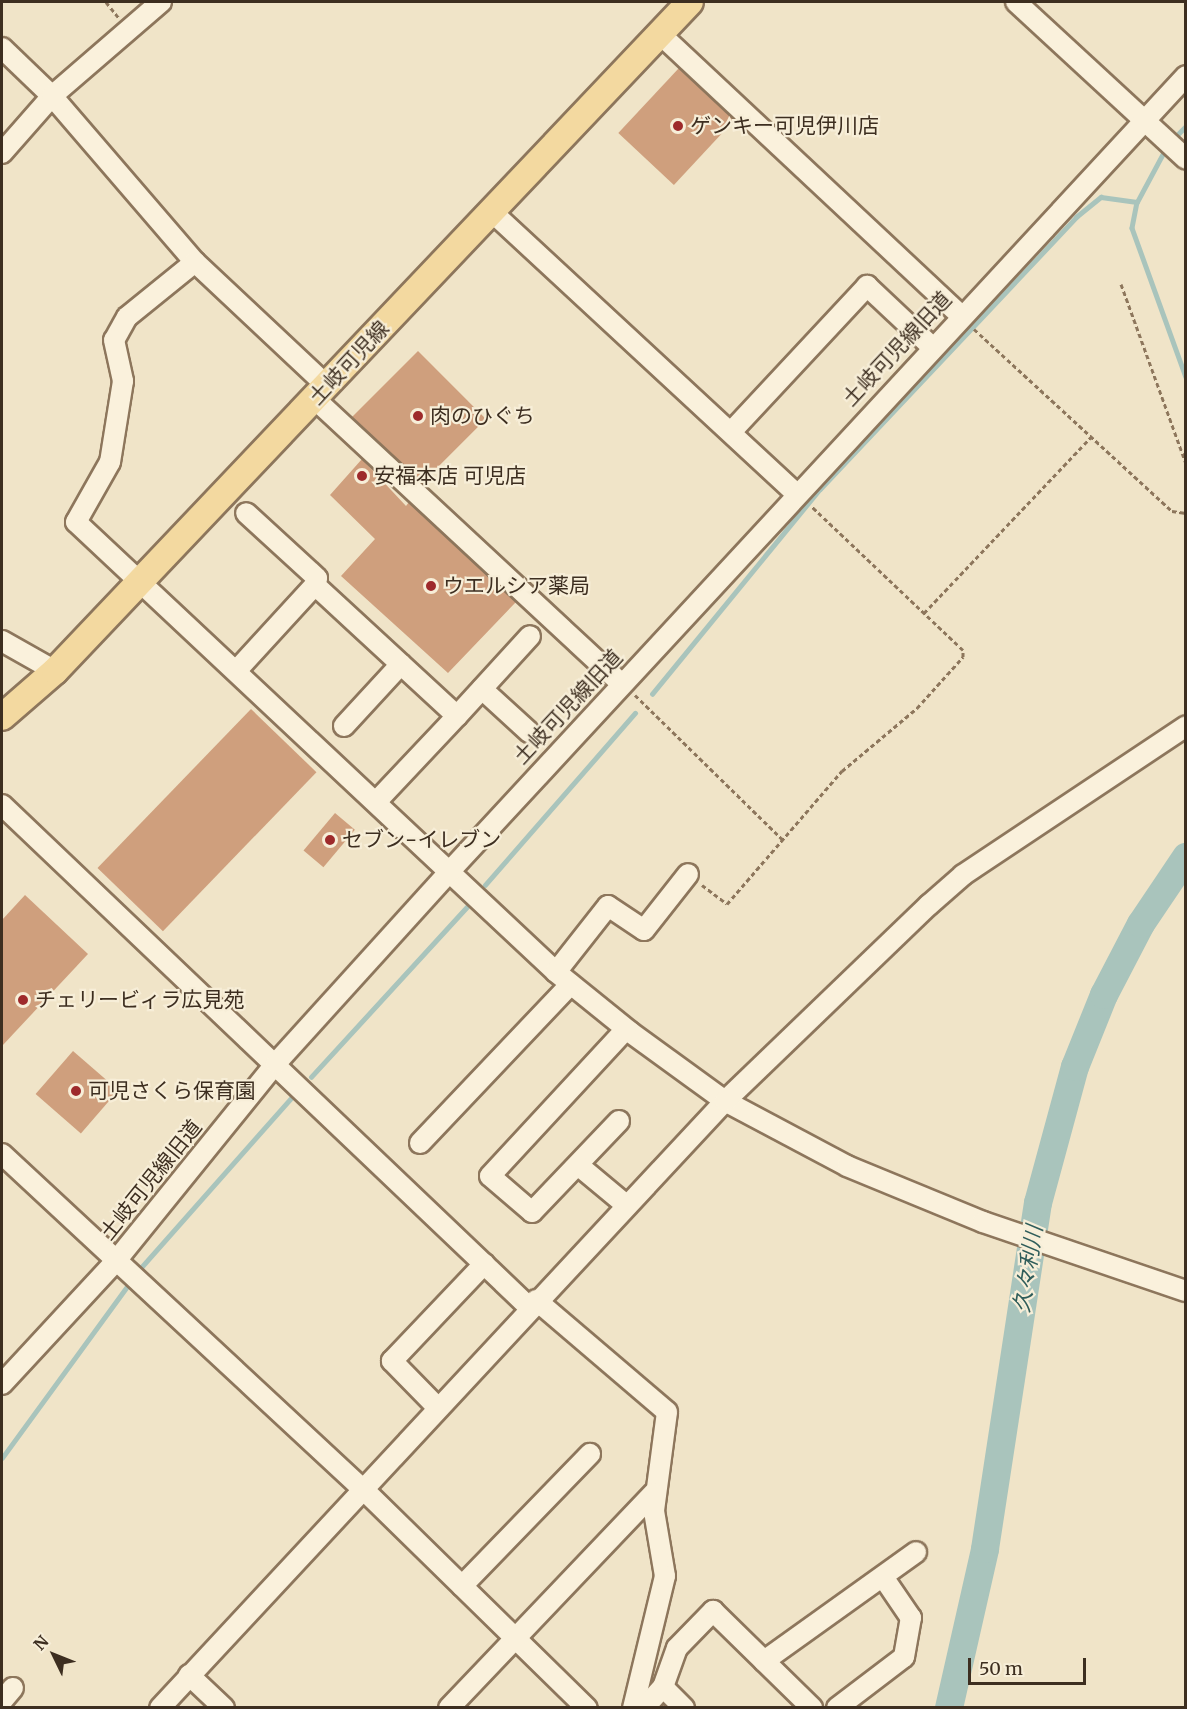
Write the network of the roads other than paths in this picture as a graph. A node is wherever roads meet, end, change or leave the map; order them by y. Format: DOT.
graph roads {
  1 [pos="161,2"];
  2 [pos="690,2"];
  3 [pos="1016,2"];
  4 [pos="660,34"];
  5 [pos="2,48"];
  6 [pos="1185,76"];
  7 [pos="52,96"];
  8 [pos="1151,127"];
  9 [pos="2,153"];
  10 [pos="1185,159"];
  11 [pos="491,211"];
  12 [pos="195,262"];
  13 [pos="961,316"];
  14 [pos="932,347"];
  15 [pos="321,392"];
  16 [pos="731,432"];
  17 [pos="796,493"];
  18 [pos="246,513"];
  19 [pos="142,580"];
  20 [pos="315,585"];
  21 [pos="530,636"];
  22 [pos="2,641"];
  23 [pos="401,664"];
  24 [pos="237,670"];
  25 [pos="55,671"];
  26 [pos="622,684"];
  27 [pos="482,689"];
  28 [pos="457,716"];
  29 [pos="2,717"];
  30 [pos="344,726"];
  31 [pos="1185,726"];
  32 [pos="529,732"];
  33 [pos="376,802"];
  34 [pos="2,805"];
  35 [pos="449,872"];
  36 [pos="688,874"];
  37 [pos="563,978"];
  38 [pos="626,1029"];
  39 [pos="276,1063"];
  40 [pos="725,1101"];
  41 [pos="619,1121"];
  42 [pos="420,1143"];
  43 [pos="2,1154"];
  44 [pos="578,1165"];
  45 [pos="626,1205"];
  46 [pos="484,1264"];
  47 [pos="120,1267"];
  48 [pos="1185,1291"];
  49 [pos="533,1303"];
  50 [pos="2,1384"];
  51 [pos="438,1408"];
  52 [pos="590,1454"];
  53 [pos="364,1490"];
  54 [pos="654,1493"];
  55 [pos="916,1552"];
  56 [pos="883,1577"];
  57 [pos="462,1586"];
  58 [pos="516,1638"];
  59 [pos="764,1661"];
  60 [pos="189,1675"];
  61 [pos="663,1687"];
  62 [pos="160,1707"];
  63 [pos="224,1707"];
  64 [pos="449,1707"];
  65 [pos="587,1707"];
  66 [pos="633,1707"];
  67 [pos="644,1707"];
  68 [pos="684,1707"];
  69 [pos="812,1707"];
  70 [pos="837,1707"];
  1 -- 7 [label="street"];
  2 -- 4 [label="main road, 土岐可児線"];
  3 -- 8 [label="street"];
  4 -- 11 [label="main road, 土岐可児線"];
  4 -- 13 [label="street"];
  5 -- 7 [label="street"];
  6 -- 8 [label="street, 土岐可児線旧道"];
  7 -- 9 [label="street"];
  7 -- 12 [label="street"];
  8 -- 10 [label="street"];
  8 -- 13 [label="street, 土岐可児線旧道"];
  11 -- 15 [label="main road, 土岐可児線"];
  11 -- 16 [label="street"];
  12 -- 15 [label="street"];
  12 -- 19 [label="street"];
  13 -- 14 [label="street, 土岐可児線旧道"];
  14 -- 16 [label="street"];
  14 -- 17 [label="street, 土岐可児線旧道"];
  15 -- 19 [label="main road, 土岐可児線"];
  15 -- 26 [label="street"];
  16 -- 17 [label="street"];
  17 -- 26 [label="street, 土岐可児線旧道"];
  18 -- 20 [label="street"];
  19 -- 24 [label="street"];
  19 -- 25 [label="main road, 土岐可児線"];
  20 -- 23 [label="street"];
  20 -- 24 [label="street"];
  21 -- 27 [label="street"];
  22 -- 25 [label="street"];
  23 -- 28 [label="street"];
  23 -- 30 [label="street"];
  24 -- 33 [label="street"];
  25 -- 29 [label="main road, 土岐可児線"];
  26 -- 35 [label="street, 土岐可児線旧道"];
  27 -- 28 [label="street"];
  27 -- 32 [label="street"];
  28 -- 33 [label="street"];
  31 -- 40 [label="street"];
  33 -- 35 [label="street"];
  34 -- 39 [label="street"];
  35 -- 37 [label="street"];
  35 -- 39 [label="street, 土岐可児線旧道"];
  36 -- 37 [label="street"];
  37 -- 38 [label="street"];
  37 -- 42 [label="street"];
  38 -- 40 [label="street"];
  38 -- 44 [label="street"];
  39 -- 46 [label="street"];
  39 -- 47 [label="street, 土岐可児線旧道"];
  40 -- 45 [label="street"];
  40 -- 48 [label="street"];
  41 -- 44 [label="street"];
  43 -- 47 [label="street"];
  44 -- 45 [label="street"];
  45 -- 49 [label="street"];
  46 -- 49 [label="street"];
  46 -- 51 [label="street"];
  47 -- 50 [label="street, 土岐可児線旧道"];
  47 -- 53 [label="street"];
  49 -- 51 [label="street"];
  49 -- 54 [label="street"];
  51 -- 53 [label="street"];
  52 -- 57 [label="street"];
  53 -- 57 [label="street"];
  53 -- 60 [label="street"];
  54 -- 58 [label="street"];
  54 -- 66 [label="street"];
  55 -- 56 [label="street"];
  56 -- 59 [label="street"];
  56 -- 70 [label="street"];
  57 -- 58 [label="street"];
  58 -- 64 [label="street"];
  58 -- 65 [label="street"];
  59 -- 61 [label="street"];
  59 -- 69 [label="street"];
  60 -- 62 [label="street"];
  60 -- 63 [label="street"];
  61 -- 67 [label="street"];
  61 -- 68 [label="street"];
}
